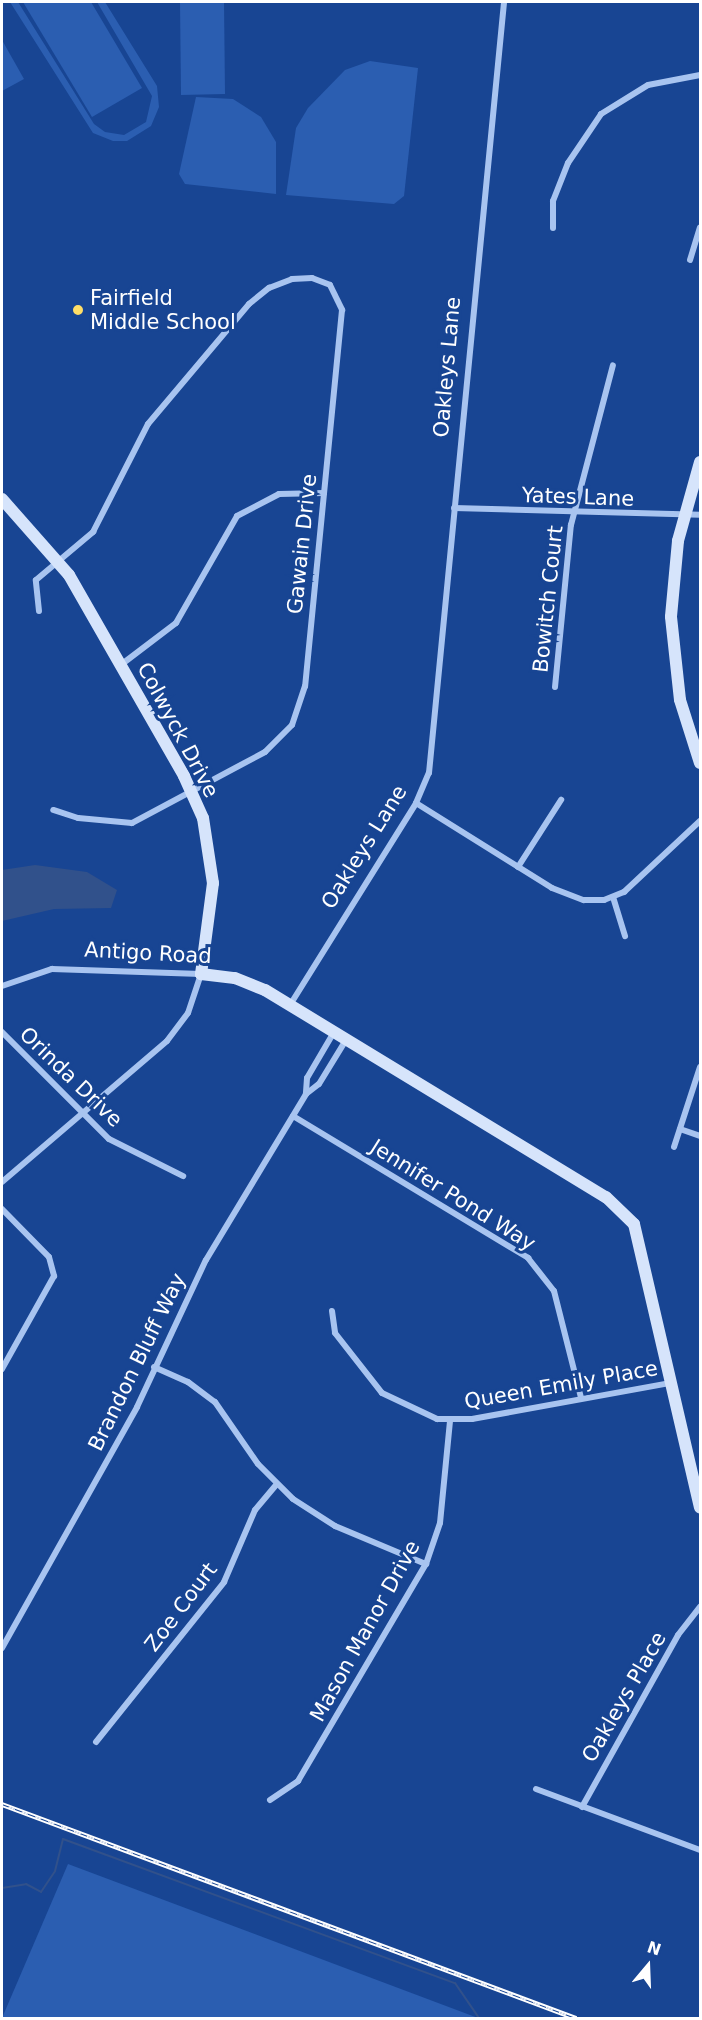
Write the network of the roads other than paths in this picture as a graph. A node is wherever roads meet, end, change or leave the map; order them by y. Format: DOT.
graph roads {
  1 [pos="504,2"];
  2 [pos="700,75"];
  3 [pos="700,227"];
  4 [pos="553,228"];
  5 [pos="690,260"];
  6 [pos="613,365"];
  7 [pos="700,462"];
  8 [pos="324,493"];
  9 [pos="2,499"];
  10 [pos="454,508"];
  11 [pos="574,514"];
  12 [pos="684,515"];
  13 [pos="700,515"];
  14 [pos="59,562"];
  15 [pos="39,611"];
  16 [pos="122,664"];
  17 [pos="555,687"];
  18 [pos="700,763"];
  19 [pos="192,792"];
  20 [pos="561,800"];
  21 [pos="416,803"];
  22 [pos="53,810"];
  23 [pos="700,821"];
  24 [pos="518,867"];
  25 [pos="613,897"];
  26 [pos="625,936"];
  27 [pos="201,974"];
  28 [pos="2,986"];
  29 [pos="290,1005"];
  30 [pos="2,1032"];
  31 [pos="334,1032"];
  32 [pos="346,1040"];
  33 [pos="700,1067"];
  34 [pos="306,1094"];
  35 [pos="82,1114"];
  36 [pos="293,1116"];
  37 [pos="680,1129"];
  38 [pos="700,1136"];
  39 [pos="674,1147"];
  40 [pos="183,1176"];
  41 [pos="2,1182"];
  42 [pos="2,1209"];
  43 [pos="332,1311"];
  44 [pos="154,1367"];
  45 [pos="2,1370"];
  46 [pos="671,1383"];
  47 [pos="581,1398"];
  48 [pos="450,1421"];
  49 [pos="277,1484"];
  50 [pos="700,1507"];
  51 [pos="426,1564"];
  52 [pos="700,1607"];
  53 [pos="2,1648"];
  54 [pos="96,1742"];
  55 [pos="536,1789"];
  56 [pos="270,1800"];
  57 [pos="582,1807"];
  58 [pos="700,1850"];
  1 -- 10 [label="street, Oakleys Lane"];
  2 -- 4 [label="street"];
  3 -- 5 [label="street"];
  6 -- 11 [label="street, Bowitch Court"];
  7 -- 12 [label="street"];
  8 -- 14 [label="street, Gawain Drive"];
  8 -- 16 [label="street"];
  8 -- 19 [label="street, Gawain Drive"];
  9 -- 14 [label="street, Colwyck Drive"];
  10 -- 11 [label="street, Yates Lane"];
  10 -- 21 [label="street, Oakleys Lane"];
  11 -- 12 [label="street, Yates Lane"];
  11 -- 17 [label="street, Bowitch Court"];
  12 -- 13 [label="street, Yates Lane"];
  12 -- 18 [label="street"];
  14 -- 15 [label="street"];
  14 -- 16 [label="street, Colwyck Drive"];
  16 -- 19 [label="street, Colwyck Drive"];
  19 -- 22 [label="street, Gawain Drive"];
  19 -- 27 [label="street, Colwyck Drive"];
  20 -- 24 [label="street"];
  21 -- 24 [label="street"];
  21 -- 29 [label="street, Oakleys Lane"];
  23 -- 25 [label="street"];
  24 -- 25 [label="street"];
  25 -- 26 [label="street"];
  27 -- 28 [label="street, Antigo Road"];
  27 -- 29 [label="street, Antigo Road"];
  27 -- 35 [label="street, Colwyck Drive"];
  29 -- 31 [label="street"];
  30 -- 35 [label="street, Orinda Drive"];
  31 -- 32 [label="street"];
  31 -- 34 [label="street, Brandon Bluff Way"];
  32 -- 34 [label="street, Brandon Bluff Way"];
  32 -- 46 [label="street"];
  33 -- 37 [label="street"];
  34 -- 36 [label="street, Brandon Bluff Way"];
  35 -- 40 [label="street, Orinda Drive"];
  35 -- 41 [label="street, Colwyck Drive"];
  36 -- 44 [label="street, Brandon Bluff Way"];
  36 -- 47 [label="street, Jennifer Pond Way"];
  37 -- 38 [label="street"];
  37 -- 39 [label="street"];
  42 -- 45 [label="street"];
  43 -- 48 [label="street, Queen Emily Place"];
  44 -- 49 [label="street"];
  44 -- 53 [label="street, Brandon Bluff Way"];
  46 -- 47 [label="street, Queen Emily Place"];
  46 -- 50 [label="street"];
  47 -- 48 [label="street, Queen Emily Place"];
  48 -- 51 [label="street, Mason Manor Drive"];
  49 -- 51 [label="street"];
  49 -- 54 [label="street, Zoe Court"];
  51 -- 56 [label="street, Mason Manor Drive"];
  52 -- 57 [label="street, Oakleys Place"];
  55 -- 57 [label="street"];
  57 -- 58 [label="street"];
}
